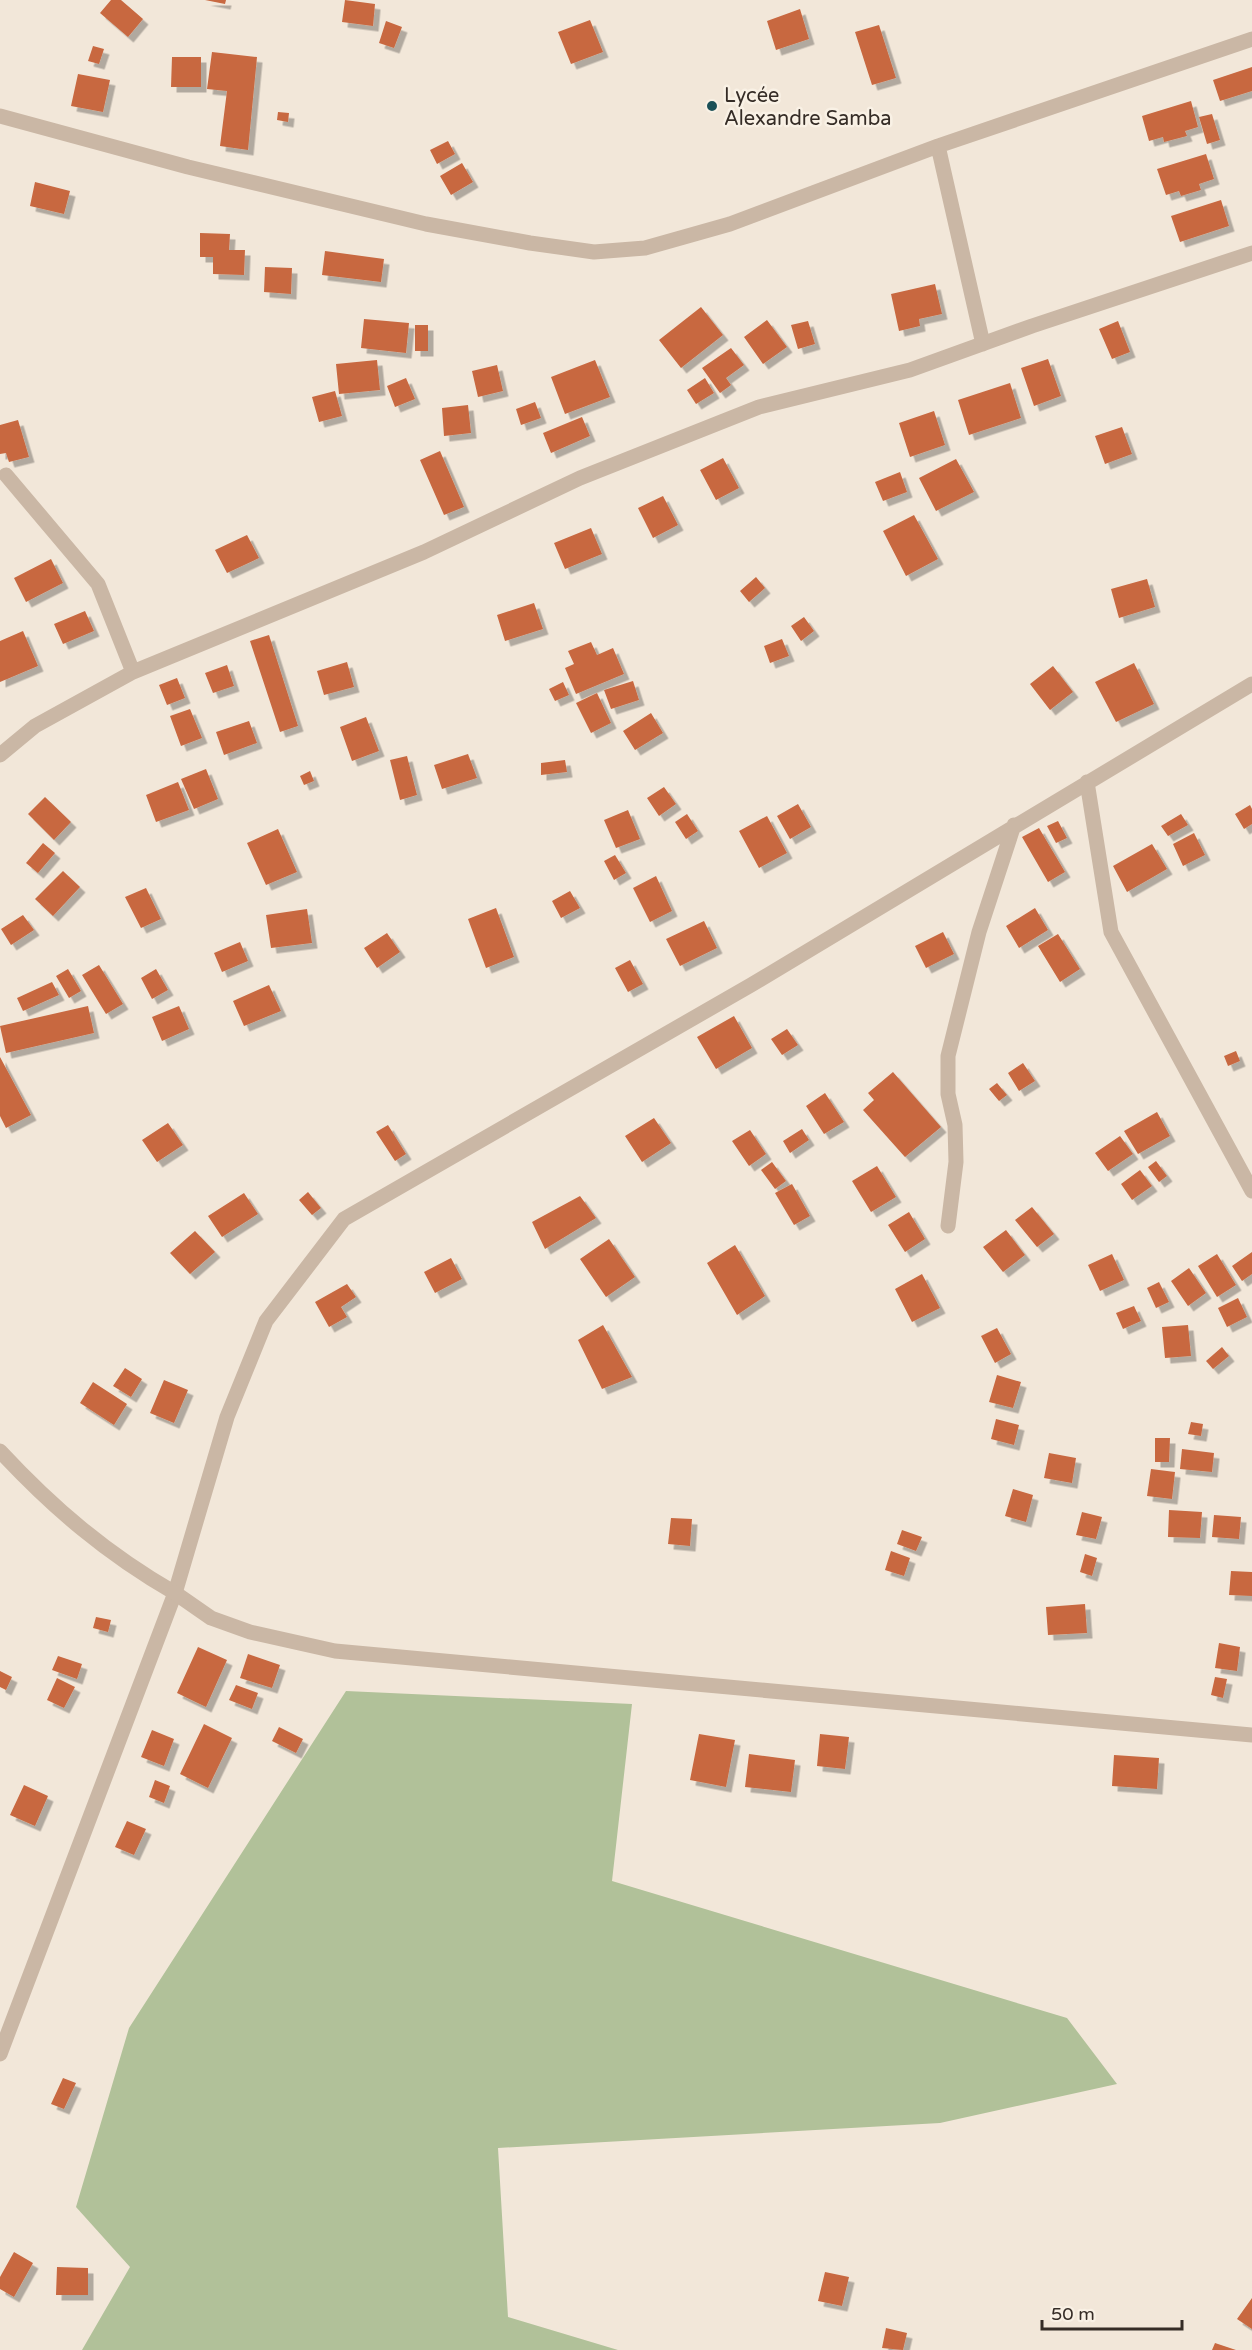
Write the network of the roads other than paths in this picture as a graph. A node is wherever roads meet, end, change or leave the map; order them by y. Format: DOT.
graph roads {
  1 [pos="1252,39"];
  2 [pos="0,116"];
  3 [pos="938,146"];
  4 [pos="1252,253"];
  5 [pos="982,344"];
  6 [pos="6,475"];
  7 [pos="133,672"];
  8 [pos="1252,684"];
  9 [pos="0,755"];
  10 [pos="1087,782"];
  11 [pos="1014,825"];
  12 [pos="1252,1191"];
  13 [pos="948,1226"];
  14 [pos="0,1451"];
  15 [pos="175,1593"];
  16 [pos="1252,1735"];
  17 [pos="0,2054"];
  1 -- 3 [label="street"];
  2 -- 3 [label="street"];
  3 -- 5 [label="street"];
  4 -- 5 [label="street"];
  5 -- 7 [label="street"];
  6 -- 7 [label="street"];
  7 -- 9 [label="street"];
  8 -- 10 [label="street"];
  10 -- 11 [label="street"];
  10 -- 12 [label="street"];
  11 -- 13 [label="street"];
  11 -- 15 [label="street"];
  14 -- 15 [label="street"];
  15 -- 16 [label="street"];
  15 -- 17 [label="street"];
}
